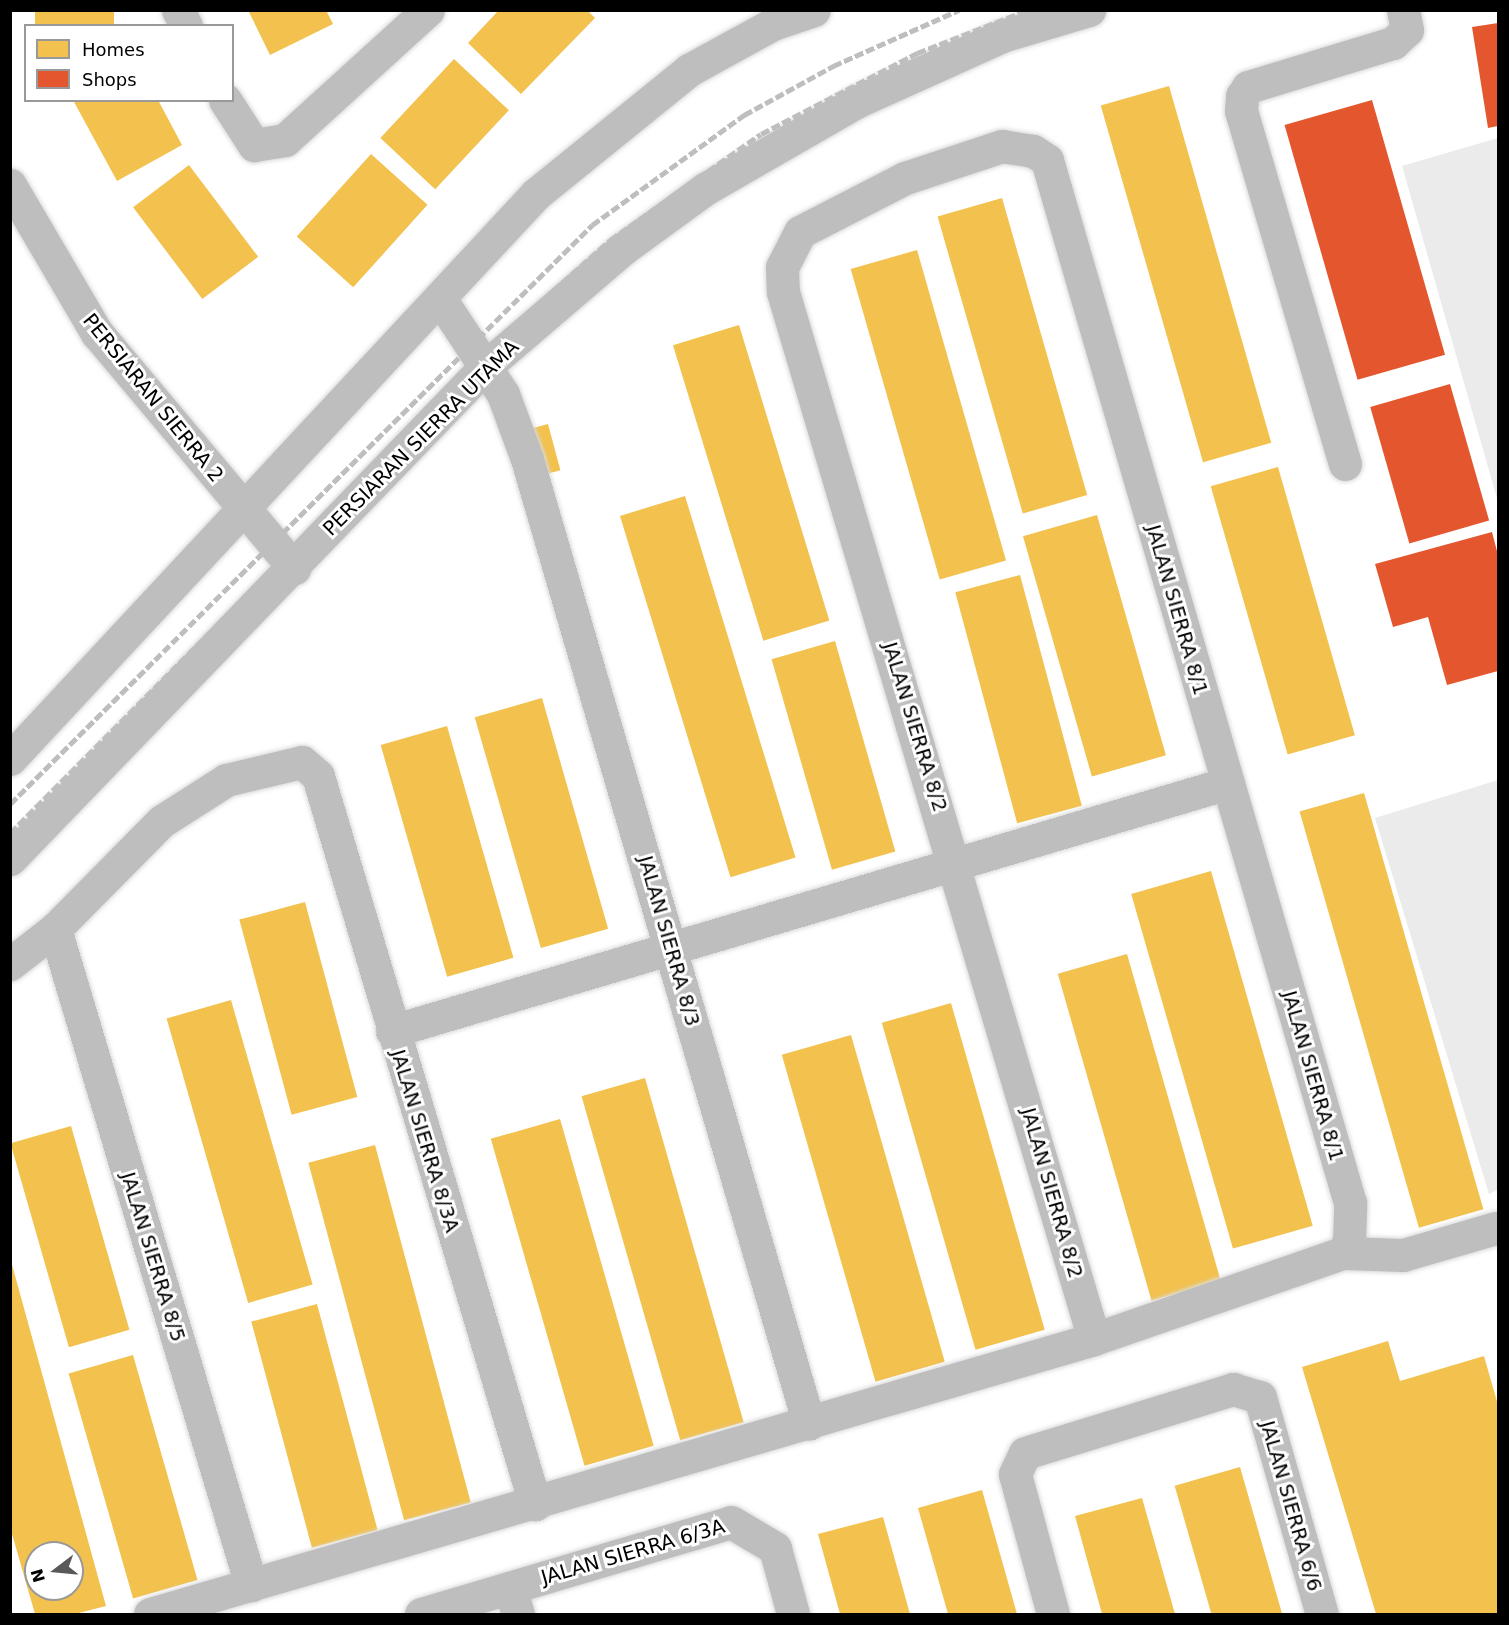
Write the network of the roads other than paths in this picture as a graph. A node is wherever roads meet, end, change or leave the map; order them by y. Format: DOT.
graph roads {
  1 [pos="178,10"];
  2 [pos="428,10"];
  3 [pos="814,10"];
  4 [pos="1089,10"];
  5 [pos="1403,10"];
  6 [pos="185,24"];
  7 [pos="226,102"];
  8 [pos="905,178"];
  9 [pos="10,185"];
  10 [pos="441,300"];
  11 [pos="485,367"];
  12 [pos="1345,464"];
  13 [pos="244,510"];
  14 [pos="294,568"];
  15 [pos="10,759"];
  16 [pos="1228,783"];
  17 [pos="10,859"];
  18 [pos="956,863"];
  19 [pos="55,929"];
  20 [pos="671,948"];
  21 [pos="10,964"];
  22 [pos="392,1031"];
  23 [pos="1496,1228"];
  24 [pos="1342,1253"];
  25 [pos="1094,1339"];
  26 [pos="809,1424"];
  27 [pos="534,1504"];
  28 [pos="251,1585"];
  29 [pos="514,1601"];
  30 [pos="150,1614"];
  31 [pos="421,1614"];
  32 [pos="793,1614"];
  33 [pos="1053,1614"];
  34 [pos="1322,1614"];
  1 -- 6 [label="street"];
  2 -- 7 [label="street"];
  3 -- 10 [label="street"];
  4 -- 11 [label="street, PERSIARAN SIERRA UTAMA"];
  5 -- 12 [label="street"];
  8 -- 16 [label="street, JALAN SIERRA 8/1"];
  8 -- 18 [label="street, JALAN SIERRA 8/2"];
  9 -- 13 [label="street, PERSIARAN SIERRA 2"];
  10 -- 11 [label="street, JALAN SIERRA 8/3"];
  10 -- 13 [label="street"];
  11 -- 14 [label="street, PERSIARAN SIERRA UTAMA"];
  11 -- 20 [label="street, JALAN SIERRA 8/3"];
  13 -- 14 [label="street, PERSIARAN SIERRA 2"];
  13 -- 15 [label="street"];
  14 -- 17 [label="street, PERSIARAN SIERRA UTAMA"];
  16 -- 18 [label="street"];
  16 -- 24 [label="street, JALAN SIERRA 8/1"];
  18 -- 20 [label="street"];
  18 -- 25 [label="street, JALAN SIERRA 8/2"];
  19 -- 21 [label="street"];
  19 -- 22 [label="street, JALAN SIERRA 8/3A"];
  19 -- 28 [label="street, JALAN SIERRA 8/5"];
  20 -- 22 [label="street"];
  20 -- 26 [label="street, JALAN SIERRA 8/3"];
  22 -- 27 [label="street, JALAN SIERRA 8/3A"];
  23 -- 24 [label="street"];
  24 -- 25 [label="street"];
  25 -- 26 [label="street"];
  26 -- 27 [label="street"];
  27 -- 28 [label="street"];
  28 -- 30 [label="street"];
  29 -- 31 [label="street, JALAN SIERRA 6/3A"];
  29 -- 32 [label="street, JALAN SIERRA 6/3A"];
  33 -- 34 [label="street, JALAN SIERRA 6/6"];
}
